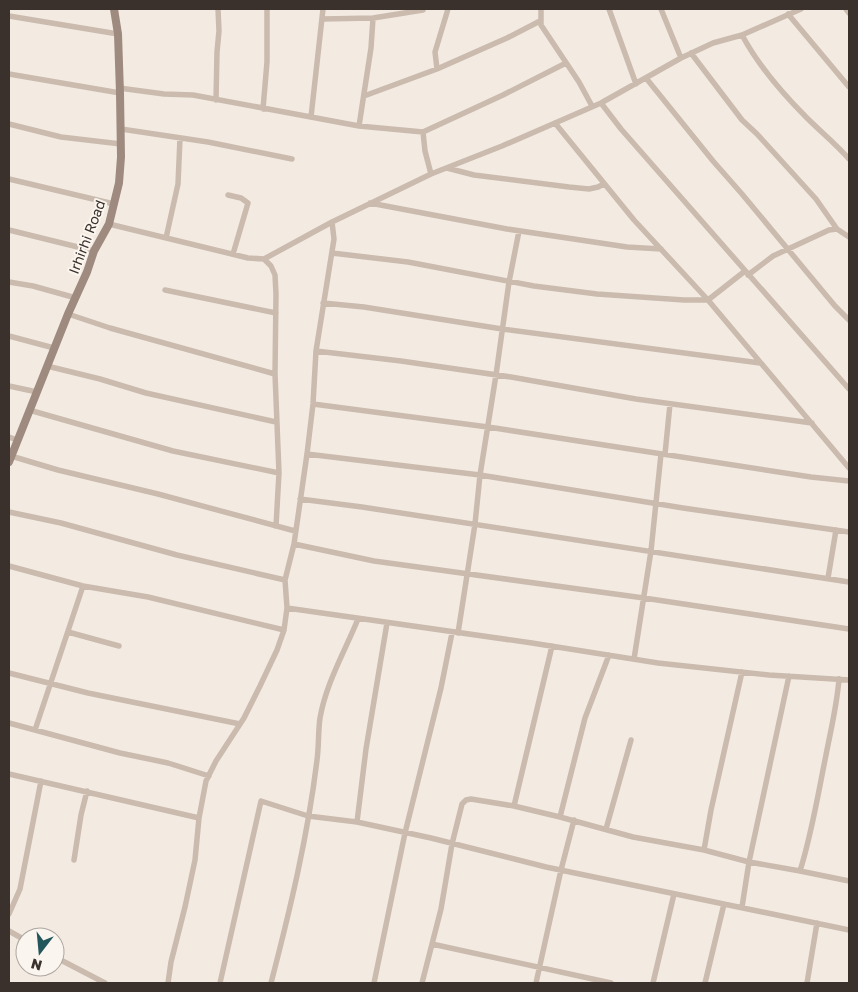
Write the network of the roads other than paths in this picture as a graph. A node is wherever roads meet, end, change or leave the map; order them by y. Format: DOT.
graph roads {
  1 [pos="114,9"];
  2 [pos="218,9"];
  3 [pos="267,9"];
  4 [pos="323,9"];
  5 [pos="448,9"];
  6 [pos="541,9"];
  7 [pos="609,9"];
  8 [pos="661,9"];
  9 [pos="801,9"];
  10 [pos="846,9"];
  11 [pos="423,10"];
  12 [pos="849,13"];
  13 [pos="788,14"];
  14 [pos="9,16"];
  15 [pos="372,18"];
  16 [pos="323,19"];
  17 [pos="540,21"];
  18 [pos="118,34"];
  19 [pos="742,35"];
  20 [pos="691,53"];
  21 [pos="681,58"];
  22 [pos="566,63"];
  23 [pos="437,69"];
  24 [pos="9,74"];
  25 [pos="646,78"];
  26 [pos="636,84"];
  27 [pos="849,86"];
  28 [pos="120,91"];
  29 [pos="364,96"];
  30 [pos="216,100"];
  31 [pos="601,103"];
  32 [pos="592,106"];
  33 [pos="264,109"];
  34 [pos="311,117"];
  35 [pos="555,123"];
  36 [pos="9,124"];
  37 [pos="359,126"];
  38 [pos="120,129"];
  39 [pos="423,132"];
  40 [pos="180,138"];
  41 [pos="121,144"];
  42 [pos="292,159"];
  43 [pos="849,159"];
  44 [pos="447,168"];
  45 [pos="432,174"];
  46 [pos="9,179"];
  47 [pos="604,184"];
  48 [pos="228,195"];
  49 [pos="370,203"];
  50 [pos="114,204"];
  51 [pos="332,222"];
  52 [pos="109,224"];
  53 [pos="837,229"];
  54 [pos="9,230"];
  55 [pos="518,231"];
  56 [pos="166,238"];
  57 [pos="849,238"];
  58 [pos="661,249"];
  59 [pos="787,249"];
  60 [pos="94,251"];
  61 [pos="332,253"];
  62 [pos="233,254"];
  63 [pos="264,259"];
  64 [pos="747,273"];
  65 [pos="9,282"];
  66 [pos="509,282"];
  67 [pos="165,290"];
  68 [pos="76,298"];
  69 [pos="708,300"];
  70 [pos="323,303"];
  71 [pos="276,313"];
  72 [pos="68,314"];
  73 [pos="849,320"];
  74 [pos="502,329"];
  75 [pos="9,336"];
  76 [pos="54,348"];
  77 [pos="316,351"];
  78 [pos="760,363"];
  79 [pos="48,366"];
  80 [pos="275,374"];
  81 [pos="496,375"];
  82 [pos="9,386"];
  83 [pos="849,389"];
  84 [pos="37,392"];
  85 [pos="313,404"];
  86 [pos="670,404"];
  87 [pos="29,410"];
  88 [pos="276,422"];
  89 [pos="812,423"];
  90 [pos="488,427"];
  91 [pos="13,438"];
  92 [pos="307,454"];
  93 [pos="663,454"];
  94 [pos="10,459"];
  95 [pos="849,468"];
  96 [pos="279,473"];
  97 [pos="480,474"];
  98 [pos="849,481"];
  99 [pos="300,499"];
  100 [pos="656,504"];
  101 [pos="9,512"];
  102 [pos="475,524"];
  103 [pos="276,526"];
  104 [pos="836,530"];
  105 [pos="295,531"];
  106 [pos="849,532"];
  107 [pos="294,544"];
  108 [pos="651,551"];
  109 [pos="9,566"];
  110 [pos="467,574"];
  111 [pos="828,578"];
  112 [pos="286,580"];
  113 [pos="849,582"];
  114 [pos="83,586"];
  115 [pos="644,598"];
  116 [pos="287,608"];
  117 [pos="358,619"];
  118 [pos="387,623"];
  119 [pos="849,629"];
  120 [pos="284,630"];
  121 [pos="68,632"];
  122 [pos="455,633"];
  123 [pos="119,646"];
  124 [pos="552,646"];
  125 [pos="609,655"];
  126 [pos="634,659"];
  127 [pos="742,672"];
  128 [pos="9,673"];
  129 [pos="789,676"];
  130 [pos="839,679"];
  131 [pos="849,680"];
  132 [pos="51,683"];
  133 [pos="9,723"];
  134 [pos="240,724"];
  135 [pos="35,730"];
  136 [pos="631,740"];
  137 [pos="9,774"];
  138 [pos="209,776"];
  139 [pos="40,781"];
  140 [pos="87,791"];
  141 [pos="514,806"];
  142 [pos="308,816"];
  143 [pos="560,817"];
  144 [pos="199,818"];
  145 [pos="574,820"];
  146 [pos="357,822"];
  147 [pos="606,829"];
  148 [pos="405,833"];
  149 [pos="452,844"];
  150 [pos="704,850"];
  151 [pos="74,860"];
  152 [pos="749,862"];
  153 [pos="561,870"];
  154 [pos="800,871"];
  155 [pos="849,882"];
  156 [pos="674,894"];
  157 [pos="724,904"];
  158 [pos="742,907"];
  159 [pos="9,914"];
  160 [pos="817,923"];
  161 [pos="849,930"];
  162 [pos="432,944"];
  163 [pos="65,962"];
  164 [pos="539,968"];
  165 [pos="105,983"];
  166 [pos="168,983"];
  167 [pos="220,983"];
  168 [pos="272,983"];
  169 [pos="374,983"];
  170 [pos="422,983"];
  171 [pos="536,983"];
  172 [pos="611,983"];
  173 [pos="653,983"];
  174 [pos="705,983"];
  175 [pos="807,983"];
  1 -- 18 [label="street, Irhirhi Road"];
  2 -- 30 [label="street"];
  3 -- 33 [label="street"];
  4 -- 16 [label="street"];
  5 -- 23 [label="street"];
  6 -- 17 [label="street"];
  7 -- 26 [label="street"];
  8 -- 21 [label="street"];
  9 -- 13 [label="street"];
  10 -- 12 [label="street"];
  11 -- 15 [label="street"];
  13 -- 19 [label="street"];
  13 -- 27 [label="street"];
  14 -- 18 [label="street"];
  15 -- 16 [label="street"];
  15 -- 29 [label="street"];
  16 -- 34 [label="street"];
  17 -- 22 [label="street"];
  17 -- 23 [label="street"];
  18 -- 28 [label="street, Irhirhi Road"];
  19 -- 20 [label="street"];
  19 -- 43 [label="street"];
  20 -- 21 [label="street"];
  20 -- 53 [label="street"];
  21 -- 25 [label="street"];
  22 -- 32 [label="street"];
  22 -- 39 [label="street"];
  23 -- 29 [label="street"];
  24 -- 28 [label="street"];
  25 -- 26 [label="street"];
  25 -- 59 [label="street"];
  26 -- 31 [label="street"];
  28 -- 30 [label="street"];
  28 -- 38 [label="street, Irhirhi Road"];
  29 -- 37 [label="street"];
  30 -- 33 [label="street"];
  31 -- 32 [label="street"];
  31 -- 64 [label="street"];
  32 -- 35 [label="street"];
  33 -- 34 [label="street"];
  34 -- 37 [label="street"];
  35 -- 44 [label="street"];
  35 -- 47 [label="street"];
  36 -- 41 [label="street"];
  37 -- 39 [label="street"];
  38 -- 40 [label="street"];
  38 -- 41 [label="street, Irhirhi Road"];
  39 -- 45 [label="street"];
  40 -- 42 [label="street"];
  40 -- 56 [label="street"];
  41 -- 50 [label="street, Irhirhi Road"];
  44 -- 45 [label="street"];
  44 -- 47 [label="street"];
  45 -- 49 [label="street"];
  46 -- 50 [label="street"];
  47 -- 58 [label="street"];
  48 -- 62 [label="street"];
  49 -- 51 [label="street"];
  49 -- 55 [label="street"];
  50 -- 52 [label="street, Irhirhi Road"];
  51 -- 61 [label="street"];
  51 -- 63 [label="street"];
  52 -- 56 [label="street"];
  52 -- 60 [label="street, Irhirhi Road"];
  53 -- 57 [label="street"];
  53 -- 59 [label="street"];
  54 -- 60 [label="street"];
  55 -- 58 [label="street"];
  55 -- 66 [label="street"];
  56 -- 62 [label="street"];
  58 -- 69 [label="street"];
  59 -- 64 [label="street"];
  59 -- 73 [label="street"];
  60 -- 68 [label="street, Irhirhi Road"];
  61 -- 66 [label="street"];
  61 -- 70 [label="street"];
  62 -- 63 [label="street"];
  63 -- 71 [label="street"];
  64 -- 69 [label="street"];
  64 -- 83 [label="street"];
  65 -- 68 [label="street"];
  66 -- 69 [label="street"];
  66 -- 74 [label="street"];
  67 -- 71 [label="street"];
  68 -- 72 [label="street, Irhirhi Road"];
  69 -- 78 [label="street"];
  70 -- 74 [label="street"];
  70 -- 77 [label="street"];
  71 -- 80 [label="street"];
  72 -- 76 [label="street, Irhirhi Road"];
  72 -- 80 [label="street"];
  74 -- 78 [label="street"];
  74 -- 81 [label="street"];
  75 -- 76 [label="street"];
  76 -- 79 [label="street, Irhirhi Road"];
  77 -- 81 [label="street"];
  77 -- 85 [label="street"];
  78 -- 89 [label="street"];
  79 -- 84 [label="street, Irhirhi Road"];
  79 -- 88 [label="street"];
  80 -- 88 [label="street"];
  81 -- 86 [label="street"];
  81 -- 90 [label="street"];
  82 -- 84 [label="street"];
  84 -- 87 [label="street, Irhirhi Road"];
  85 -- 90 [label="street"];
  85 -- 92 [label="street"];
  86 -- 89 [label="street"];
  86 -- 93 [label="street"];
  87 -- 91 [label="street, Irhirhi Road"];
  87 -- 96 [label="street"];
  88 -- 96 [label="street"];
  89 -- 95 [label="street"];
  90 -- 93 [label="street"];
  90 -- 97 [label="street"];
  91 -- 94 [label="street, Irhirhi Road"];
  92 -- 97 [label="street"];
  92 -- 99 [label="street"];
  93 -- 98 [label="street"];
  93 -- 100 [label="street"];
  94 -- 103 [label="street"];
  96 -- 103 [label="street"];
  97 -- 100 [label="street"];
  97 -- 102 [label="street"];
  99 -- 102 [label="street"];
  99 -- 105 [label="street"];
  100 -- 104 [label="street"];
  100 -- 108 [label="street"];
  101 -- 112 [label="street"];
  102 -- 108 [label="street"];
  102 -- 110 [label="street"];
  103 -- 105 [label="street"];
  104 -- 106 [label="street"];
  104 -- 111 [label="street"];
  105 -- 107 [label="street"];
  107 -- 110 [label="street"];
  107 -- 112 [label="street"];
  108 -- 111 [label="street"];
  108 -- 115 [label="street"];
  109 -- 114 [label="street"];
  110 -- 115 [label="street"];
  110 -- 122 [label="street"];
  111 -- 113 [label="street"];
  112 -- 116 [label="street"];
  114 -- 120 [label="street"];
  114 -- 121 [label="street"];
  115 -- 119 [label="street"];
  115 -- 126 [label="street"];
  116 -- 117 [label="street"];
  116 -- 120 [label="street"];
  117 -- 118 [label="street"];
  117 -- 142 [label="street"];
  118 -- 122 [label="street"];
  118 -- 146 [label="street"];
  120 -- 134 [label="street"];
  121 -- 123 [label="street"];
  121 -- 132 [label="street"];
  122 -- 124 [label="street"];
  122 -- 148 [label="street"];
  124 -- 125 [label="street"];
  124 -- 141 [label="street"];
  125 -- 126 [label="street"];
  125 -- 143 [label="street"];
  126 -- 127 [label="street"];
  127 -- 129 [label="street"];
  127 -- 150 [label="street"];
  128 -- 132 [label="street"];
  129 -- 130 [label="street"];
  129 -- 152 [label="street"];
  130 -- 131 [label="street"];
  130 -- 154 [label="street"];
  132 -- 134 [label="street"];
  132 -- 135 [label="street"];
  133 -- 135 [label="street"];
  134 -- 138 [label="street"];
  135 -- 138 [label="street"];
  136 -- 147 [label="street"];
  137 -- 139 [label="street"];
  138 -- 144 [label="street"];
  139 -- 140 [label="street"];
  139 -- 159 [label="street"];
  140 -- 144 [label="street"];
  140 -- 151 [label="street"];
  141 -- 143 [label="street"];
  141 -- 149 [label="street"];
  142 -- 146 [label="street"];
  142 -- 167 [label="street"];
  142 -- 168 [label="street"];
  143 -- 145 [label="street"];
  144 -- 166 [label="street"];
  145 -- 147 [label="street"];
  145 -- 153 [label="street"];
  146 -- 148 [label="street"];
  147 -- 150 [label="street"];
  148 -- 149 [label="street"];
  148 -- 169 [label="street"];
  149 -- 153 [label="street"];
  149 -- 162 [label="street"];
  150 -- 152 [label="street"];
  152 -- 154 [label="street"];
  152 -- 158 [label="street"];
  153 -- 156 [label="street"];
  153 -- 164 [label="street"];
  154 -- 155 [label="street"];
  156 -- 157 [label="street"];
  156 -- 173 [label="street"];
  157 -- 158 [label="street"];
  157 -- 174 [label="street"];
  158 -- 160 [label="street"];
  160 -- 161 [label="street"];
  160 -- 175 [label="street"];
  162 -- 164 [label="street"];
  162 -- 170 [label="street"];
  163 -- 165 [label="street"];
  164 -- 171 [label="street"];
  164 -- 172 [label="street"];
}
